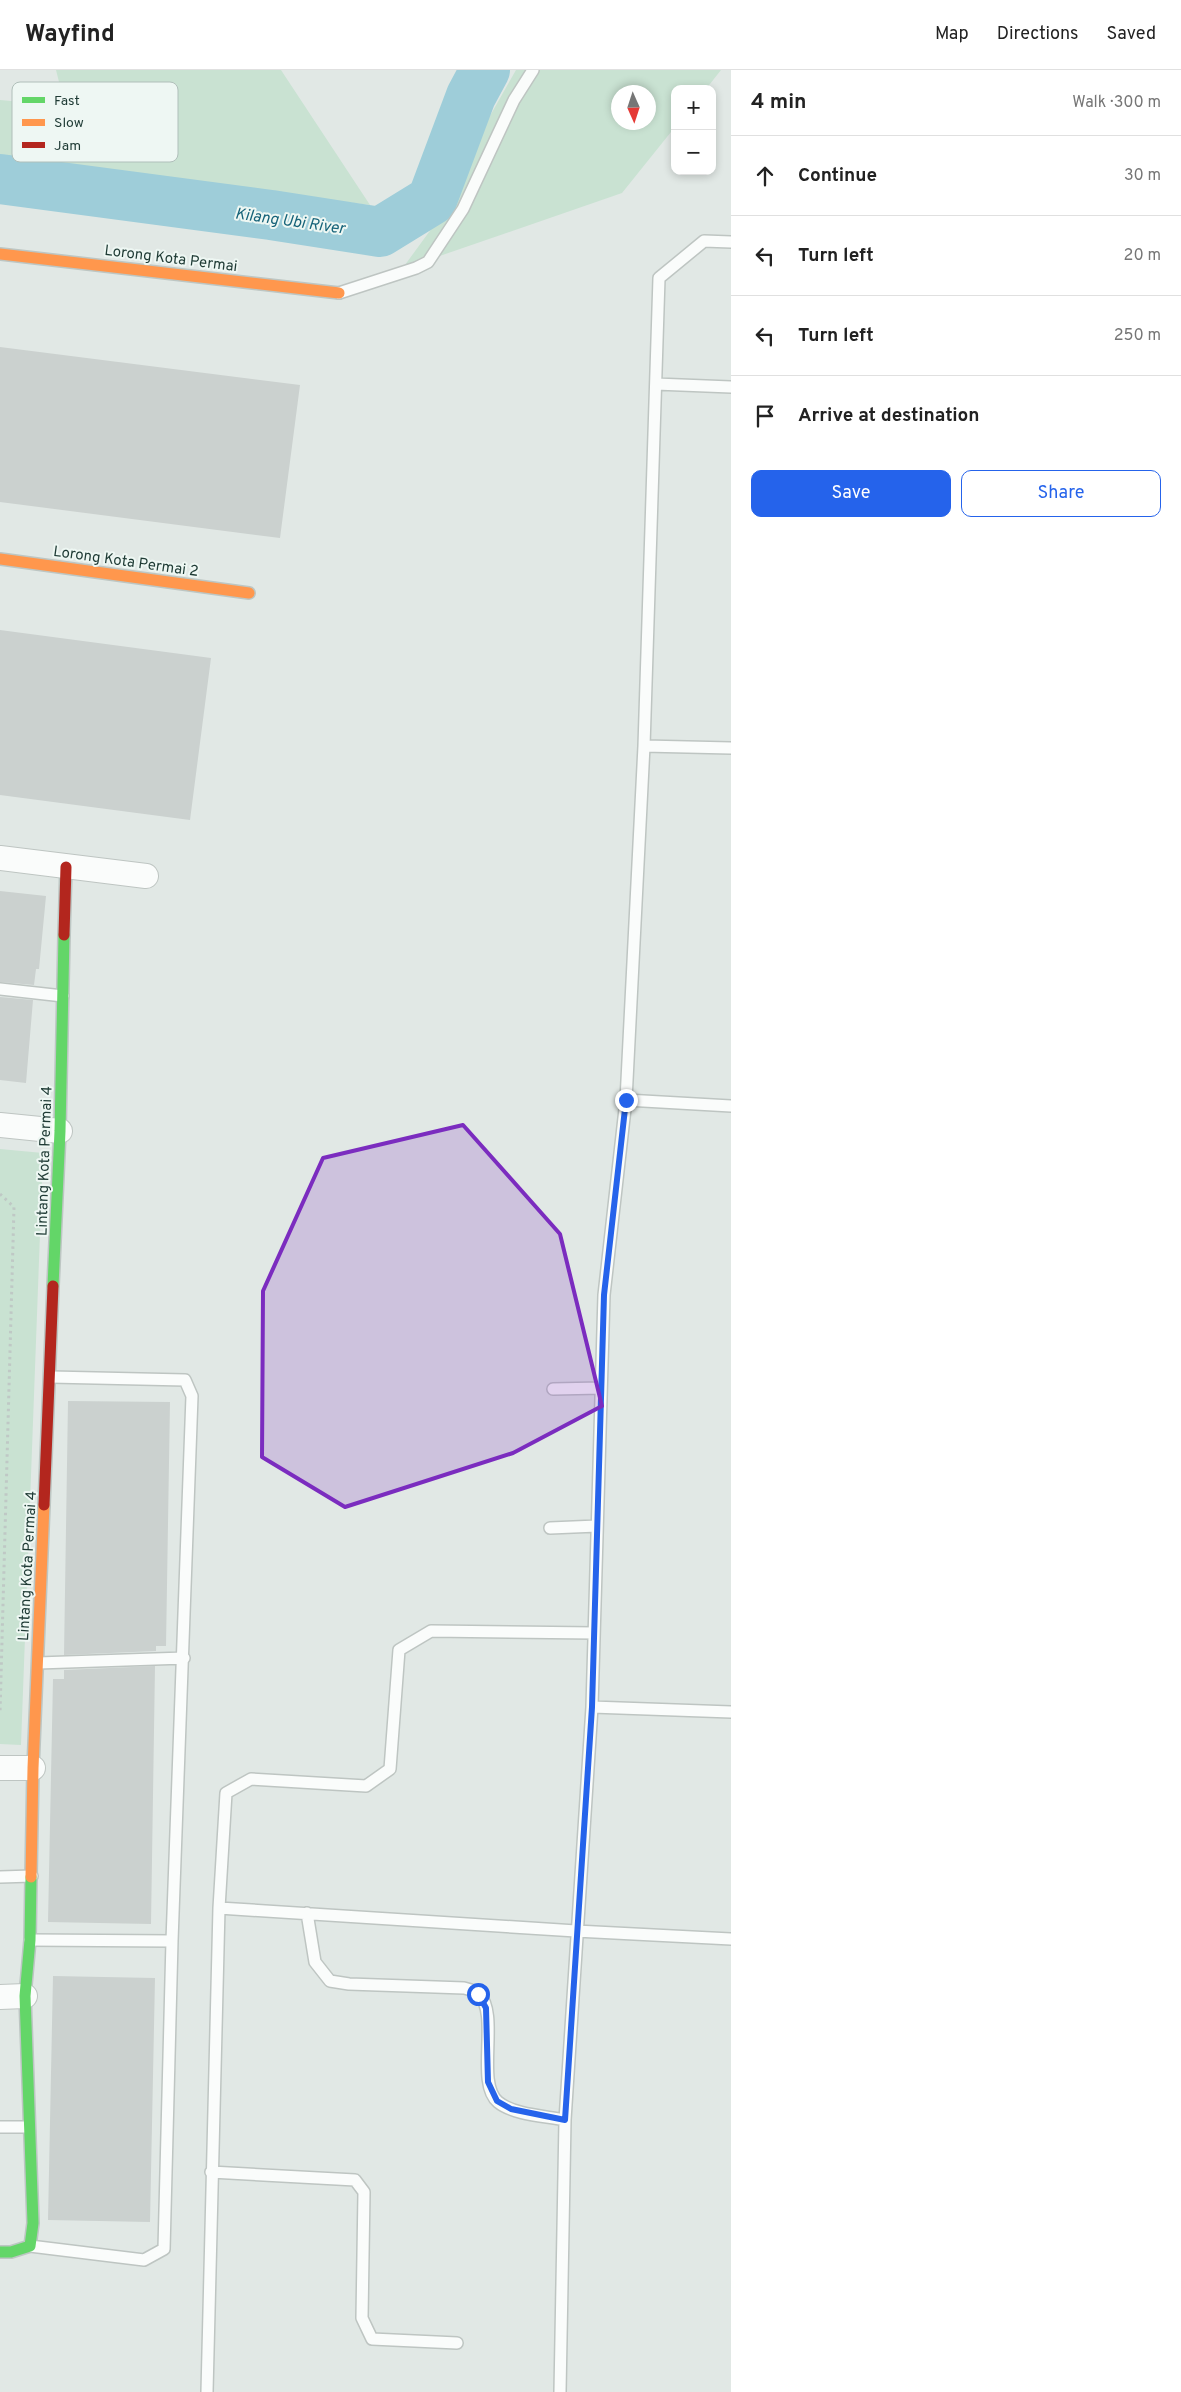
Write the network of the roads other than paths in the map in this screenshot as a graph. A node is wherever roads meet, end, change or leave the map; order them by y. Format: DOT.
graph roads {
  1 [pos="533,70"];
  2 [pos="731,242"];
  3 [pos="0,254"];
  4 [pos="339,292"];
  5 [pos="656,384"];
  6 [pos="731,387"];
  7 [pos="0,559"];
  8 [pos="249,592"];
  9 [pos="644,746"];
  10 [pos="731,748"];
  11 [pos="0,858"];
  12 [pos="66,867"];
  13 [pos="146,876"];
  14 [pos="0,990"];
  15 [pos="63,996"];
  16 [pos="626,1100"];
  17 [pos="731,1106"];
  18 [pos="0,1125"];
  19 [pos="60,1132"];
  20 [pos="51,1377"];
  21 [pos="601,1388"];
  22 [pos="553,1389"];
  23 [pos="597,1526"];
  24 [pos="550,1528"];
  25 [pos="594,1632"];
  26 [pos="184,1658"];
  27 [pos="38,1663"];
  28 [pos="592,1707"];
  29 [pos="731,1712"];
  30 [pos="0,1768"];
  31 [pos="33,1768"];
  32 [pos="0,1876"];
  33 [pos="32,1876"];
  34 [pos="219,1908"];
  35 [pos="307,1914"];
  36 [pos="576,1932"];
  37 [pos="731,1939"];
  38 [pos="30,1940"];
  39 [pos="172,1941"];
  40 [pos="0,1996"];
  41 [pos="25,1996"];
  42 [pos="565,2120"];
  43 [pos="0,2127"];
  44 [pos="28,2127"];
  45 [pos="211,2172"];
  46 [pos="30,2246"];
  47 [pos="6,2252"];
  48 [pos="457,2343"];
  49 [pos="206,2392"];
  50 [pos="560,2392"];
  1 -- 4 [label="lane"];
  2 -- 5 [label="lane"];
  3 -- 4 [label="street, Lorong Kota Permai"];
  5 -- 6 [label="lane"];
  5 -- 9 [label="lane"];
  7 -- 8 [label="street, Lorong Kota Permai 2"];
  9 -- 10 [label="lane"];
  9 -- 16 [label="lane"];
  11 -- 12 [label="street"];
  12 -- 13 [label="street"];
  12 -- 15 [label="street, Lintang Kota Permai 4"];
  14 -- 15 [label="lane"];
  15 -- 19 [label="street, Lintang Kota Permai 4"];
  16 -- 17 [label="lane"];
  16 -- 21 [label="lane"];
  18 -- 19 [label="street"];
  19 -- 20 [label="street, Lintang Kota Permai 4"];
  20 -- 26 [label="lane"];
  20 -- 27 [label="street, Lintang Kota Permai 4"];
  21 -- 22 [label="lane"];
  21 -- 23 [label="lane"];
  23 -- 24 [label="lane"];
  23 -- 25 [label="lane"];
  25 -- 28 [label="lane"];
  25 -- 34 [label="lane"];
  26 -- 27 [label="lane"];
  26 -- 39 [label="lane"];
  27 -- 31 [label="street, Lintang Kota Permai 4"];
  28 -- 29 [label="lane"];
  28 -- 36 [label="lane"];
  30 -- 31 [label="street"];
  31 -- 33 [label="street, Lintang Kota Permai 4"];
  32 -- 33 [label="lane"];
  33 -- 38 [label="street, Lintang Kota Permai 4"];
  34 -- 35 [label="lane"];
  34 -- 45 [label="lane"];
  35 -- 36 [label="lane"];
  35 -- 42 [label="lane"];
  36 -- 37 [label="lane"];
  36 -- 42 [label="lane"];
  38 -- 39 [label="lane"];
  38 -- 41 [label="street, Lintang Kota Permai 4"];
  39 -- 46 [label="lane"];
  40 -- 41 [label="street"];
  41 -- 44 [label="street, Lintang Kota Permai 4"];
  42 -- 50 [label="lane"];
  43 -- 44 [label="lane"];
  44 -- 46 [label="street, Lintang Kota Permai 4"];
  45 -- 48 [label="lane"];
  45 -- 49 [label="lane"];
  46 -- 47 [label="street"];
}
